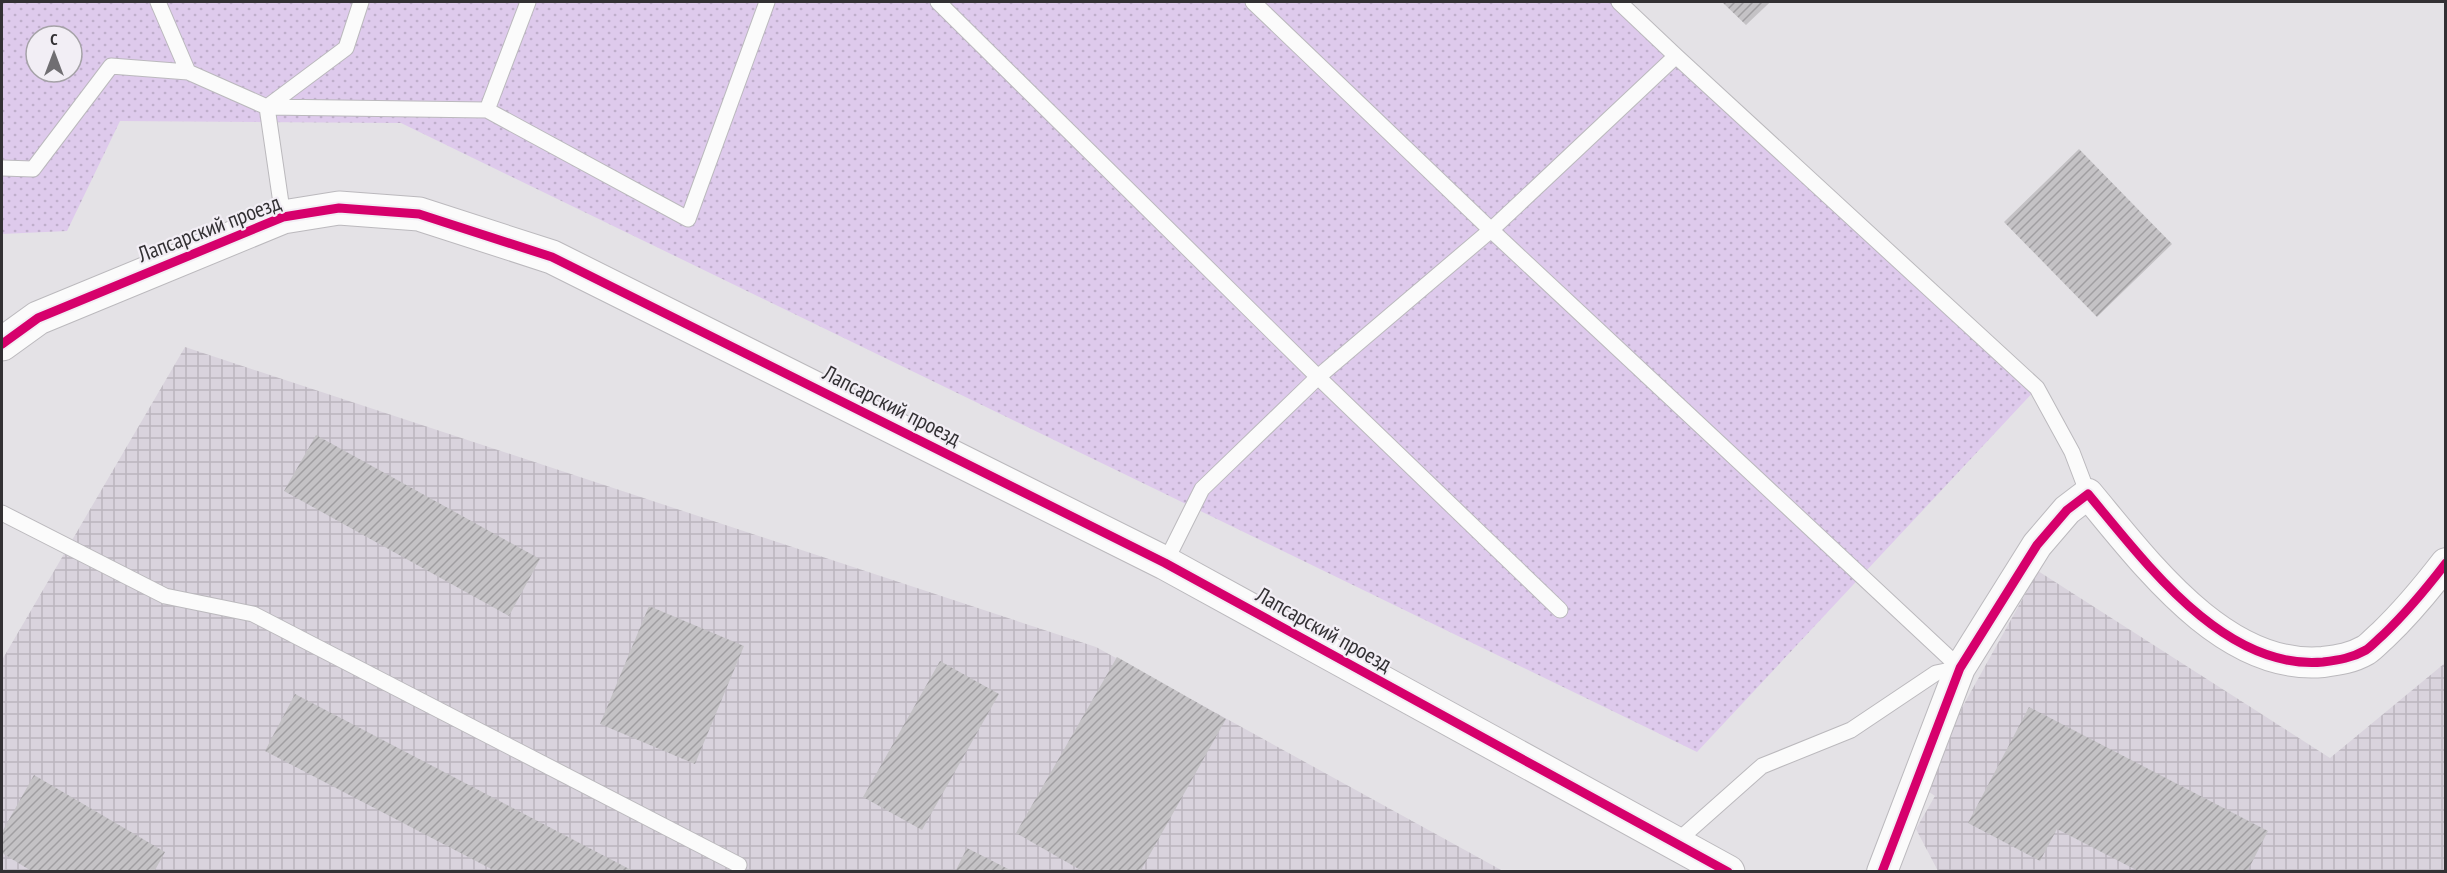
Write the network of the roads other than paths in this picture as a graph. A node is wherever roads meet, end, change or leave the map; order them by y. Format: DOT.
graph roads {
  1 [pos="158,2"];
  2 [pos="361,2"];
  3 [pos="528,2"];
  4 [pos="767,2"];
  5 [pos="938,2"];
  6 [pos="1253,2"];
  7 [pos="1620,2"];
  8 [pos="1676,56"];
  9 [pos="188,72"];
  10 [pos="267,107"];
  11 [pos="487,110"];
  12 [pos="2,168"];
  13 [pos="283,217"];
  14 [pos="1491,230"];
  15 [pos="2,344"];
  16 [pos="1318,377"];
  17 [pos="2088,495"];
  18 [pos="2,513"];
  19 [pos="1165,563"];
  20 [pos="2445,563"];
  21 [pos="1560,610"];
  22 [pos="1960,668"];
  23 [pos="1674,844"];
  24 [pos="739,865"];
  25 [pos="1728,872"];
  26 [pos="1882,872"];
  1 -- 9 [label="lane"];
  2 -- 10 [label="lane"];
  3 -- 11 [label="lane"];
  4 -- 11 [label="lane"];
  5 -- 16 [label="lane"];
  6 -- 14 [label="lane"];
  7 -- 8 [label="lane"];
  8 -- 14 [label="lane"];
  8 -- 17 [label="lane"];
  9 -- 10 [label="lane"];
  9 -- 12 [label="lane"];
  10 -- 11 [label="lane"];
  10 -- 13 [label="lane"];
  13 -- 15 [label="street, Лапсарский проезд"];
  13 -- 19 [label="street, Лапсарский проезд"];
  14 -- 16 [label="lane"];
  14 -- 22 [label="lane"];
  16 -- 19 [label="lane"];
  16 -- 21 [label="lane"];
  17 -- 20 [label="street"];
  17 -- 22 [label="street"];
  18 -- 24 [label="lane"];
  19 -- 23 [label="street, Лапсарский проезд"];
  22 -- 23 [label="lane"];
  22 -- 26 [label="street"];
  23 -- 25 [label="street, Лапсарский проезд"];
}
